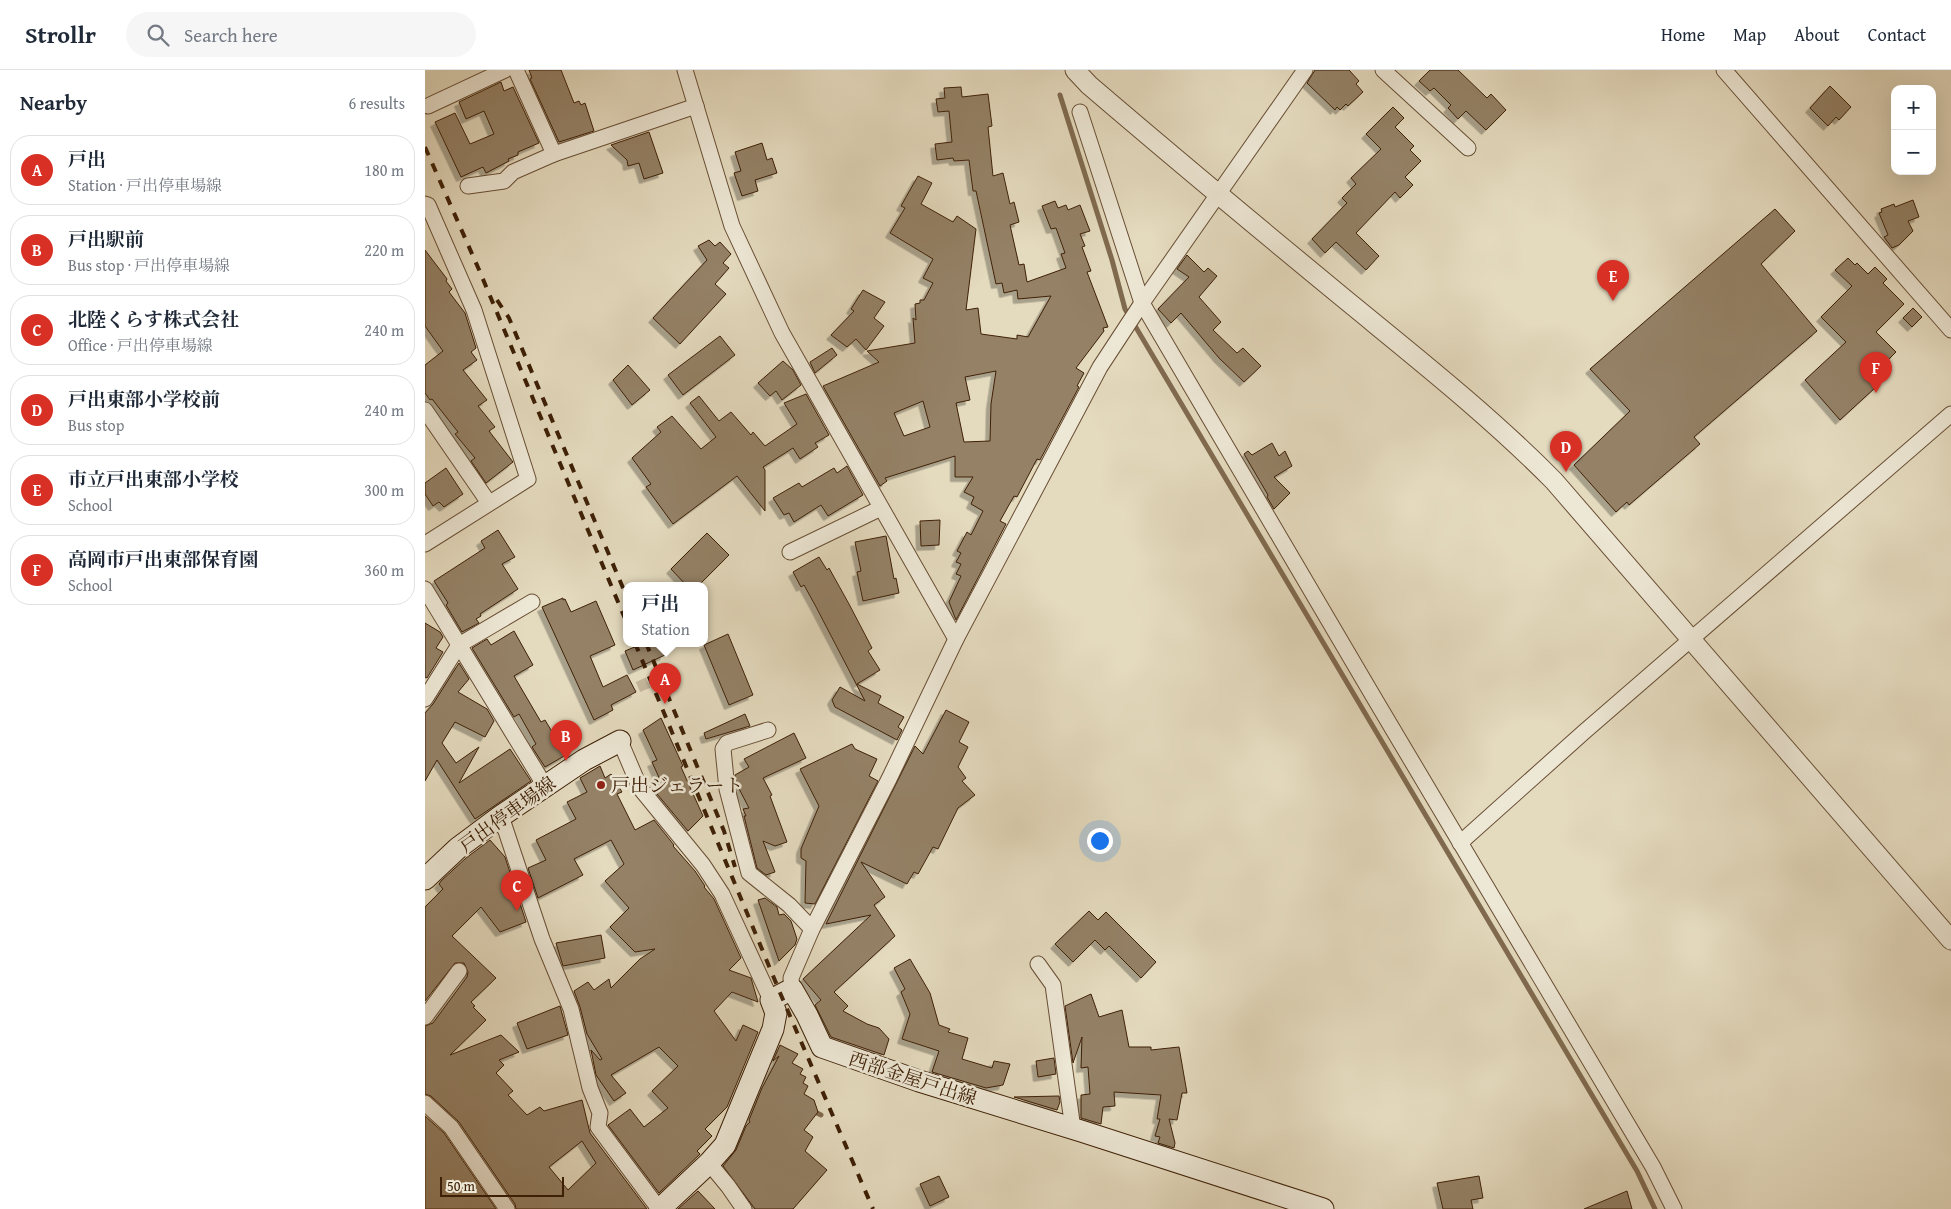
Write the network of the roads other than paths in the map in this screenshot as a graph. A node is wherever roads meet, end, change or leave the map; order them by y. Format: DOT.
graph roads {
  1 [pos="505,70"];
  2 [pos="516,70"];
  3 [pos="685,70"];
  4 [pos="1075,70"];
  5 [pos="1305,70"];
  6 [pos="1383,70"];
  7 [pos="1724,70"];
  8 [pos="428,106"];
  9 [pos="696,106"];
  10 [pos="1080,112"];
  11 [pos="1468,148"];
  12 [pos="555,154"];
  13 [pos="468,186"];
  14 [pos="1218,196"];
  15 [pos="425,204"];
  16 [pos="1139,308"];
  17 [pos="1951,330"];
  18 [pos="425,410"];
  19 [pos="1951,414"];
  20 [pos="489,503"];
  21 [pos="881,508"];
  22 [pos="425,544"];
  23 [pos="790,552"];
  24 [pos="425,589"];
  25 [pos="532,602"];
  26 [pos="956,639"];
  27 [pos="1691,641"];
  28 [pos="459,645"];
  29 [pos="425,699"];
  30 [pos="768,730"];
  31 [pos="620,741"];
  32 [pos="545,786"];
  33 [pos="501,816"];
  34 [pos="1460,844"];
  35 [pos="425,879"];
  36 [pos="812,929"];
  37 [pos="1951,940"];
  38 [pos="1038,964"];
  39 [pos="459,971"];
  40 [pos="791,989"];
  41 [pos="771,1000"];
  42 [pos="425,1017"];
  43 [pos="425,1102"];
  44 [pos="1073,1129"];
  45 [pos="709,1163"];
  46 [pos="507,1209"];
  47 [pos="660,1209"];
  48 [pos="744,1209"];
  49 [pos="1323,1209"];
  50 [pos="1674,1209"];
  1 -- 8 [label="street"];
  2 -- 12 [label="street"];
  3 -- 9 [label="street"];
  4 -- 14 [label="street"];
  5 -- 14 [label="street"];
  6 -- 11 [label="street"];
  7 -- 17 [label="street"];
  9 -- 12 [label="street"];
  9 -- 21 [label="street"];
  10 -- 16 [label="street"];
  12 -- 13 [label="street"];
  14 -- 16 [label="street"];
  14 -- 27 [label="street"];
  15 -- 20 [label="street"];
  16 -- 26 [label="street"];
  16 -- 34 [label="street"];
  18 -- 20 [label="street"];
  19 -- 27 [label="street"];
  20 -- 22 [label="street"];
  21 -- 23 [label="street"];
  21 -- 26 [label="street"];
  24 -- 28 [label="street"];
  25 -- 28 [label="street"];
  26 -- 36 [label="street"];
  27 -- 34 [label="street"];
  27 -- 37 [label="street"];
  28 -- 29 [label="street"];
  28 -- 32 [label="street"];
  30 -- 36 [label="street"];
  31 -- 32 [label="main road, 戸出停車場線"];
  31 -- 41 [label="street"];
  32 -- 33 [label="main road, 戸出停車場線"];
  33 -- 35 [label="main road, 戸出停車場線"];
  33 -- 47 [label="street"];
  34 -- 50 [label="street"];
  36 -- 40 [label="street"];
  38 -- 44 [label="street"];
  39 -- 42 [label="street"];
  40 -- 41 [label="main road"];
  40 -- 44 [label="main road, 西部金屋戸出線"];
  41 -- 45 [label="main road"];
  43 -- 46 [label="street"];
  44 -- 49 [label="main road, 西部金屋戸出線"];
  45 -- 47 [label="main road"];
  45 -- 48 [label="street"];
}
